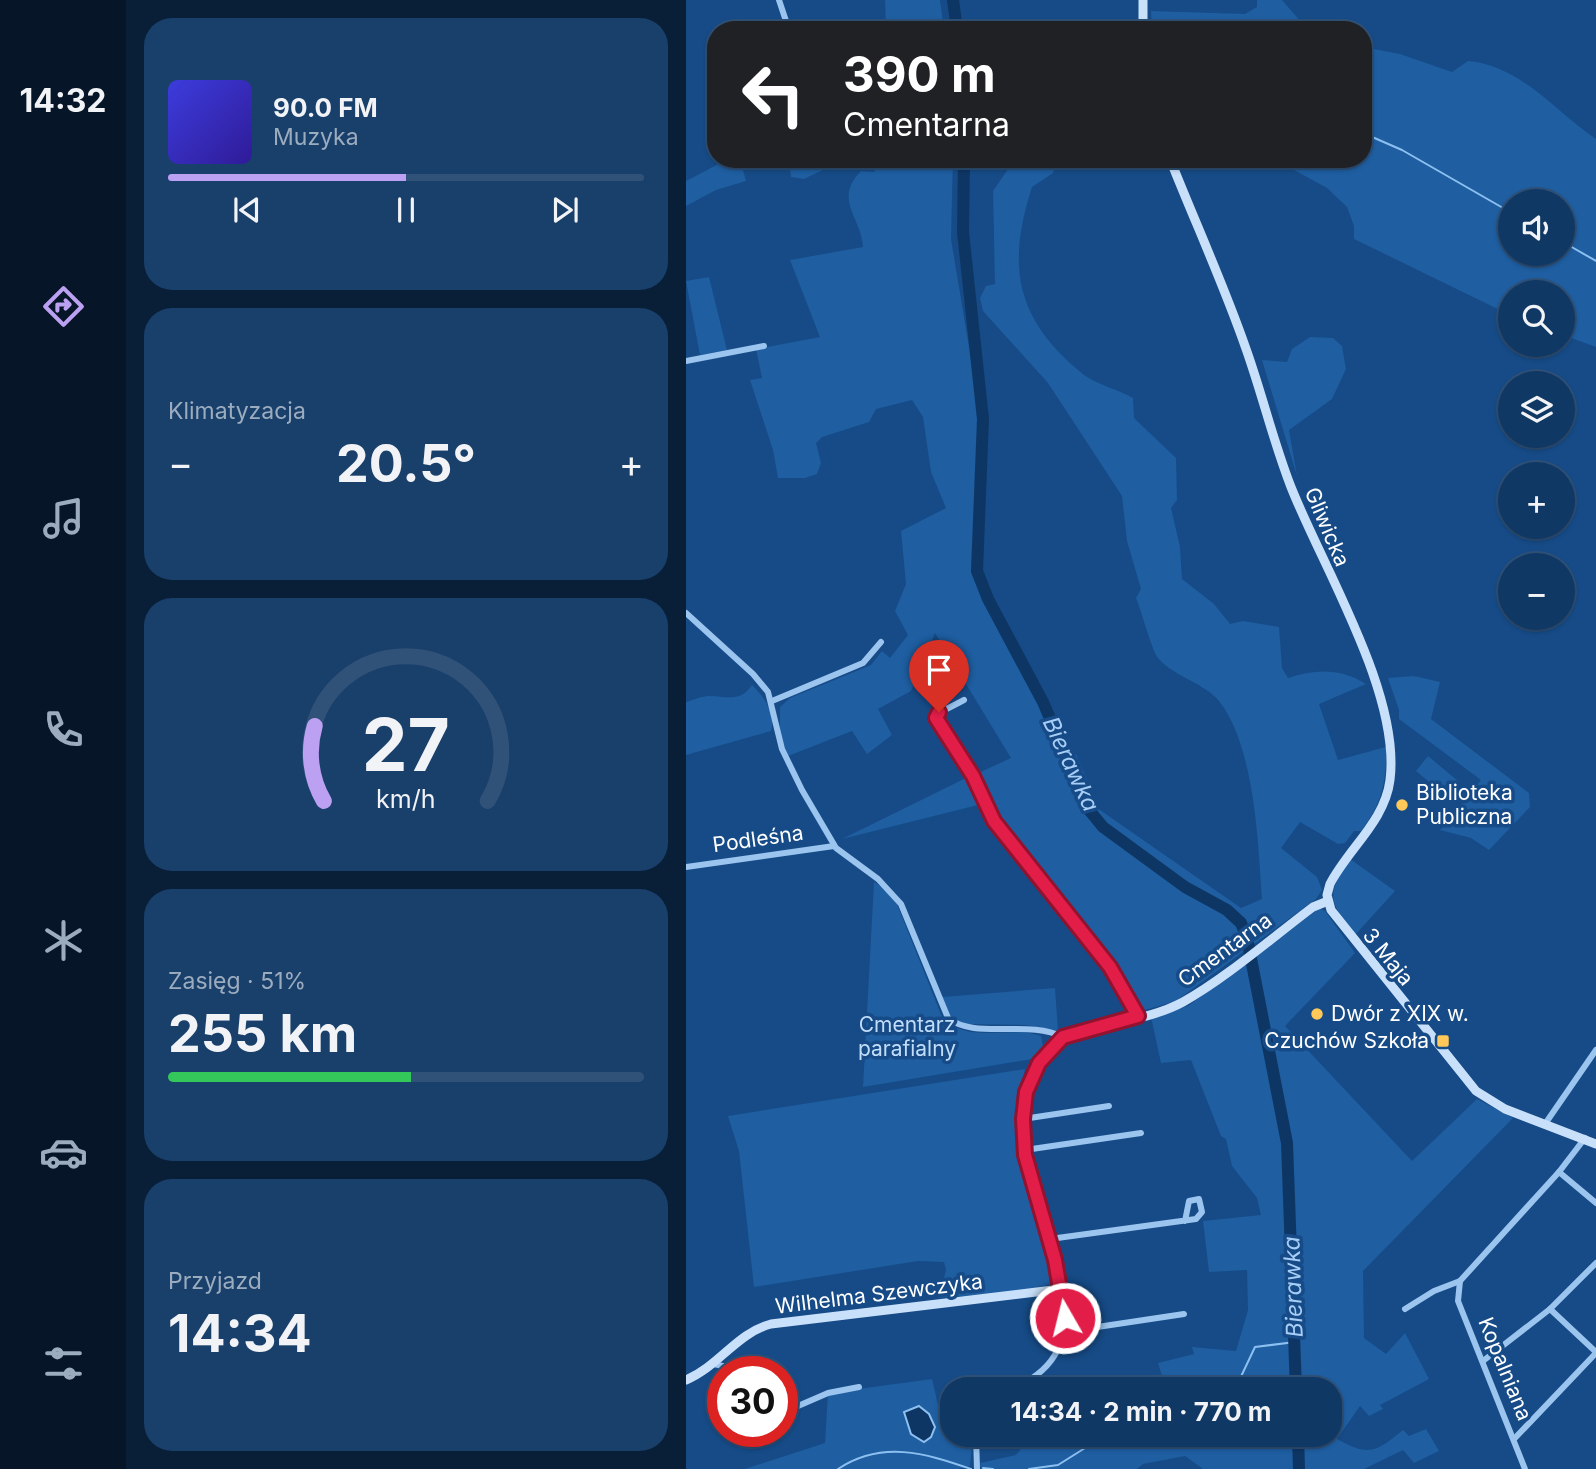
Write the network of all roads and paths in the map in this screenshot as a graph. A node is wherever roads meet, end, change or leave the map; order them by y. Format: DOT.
graph roads {
  1 [pos="779,0"];
  2 [pos="1143,0"];
  3 [pos="786,21"];
  4 [pos="1143,21"];
  5 [pos="1175,168"];
  6 [pos="764,346"];
  7 [pos="686,361"];
  8 [pos="686,613"];
  9 [pos="881,642"];
  10 [pos="964,700"];
  11 [pos="772,701"];
  12 [pos="834,846"];
  13 [pos="686,867"];
  14 [pos="1328,901"];
  15 [pos="1138,1016"];
  16 [pos="1063,1037"];
  17 [pos="1596,1050"];
  18 [pos="1110,1105"];
  19 [pos="1023,1119"];
  20 [pos="1545,1124"];
  21 [pos="1141,1133"];
  22 [pos="1584,1138"];
  23 [pos="1596,1144"];
  24 [pos="1024,1150"];
  25 [pos="1559,1172"];
  26 [pos="1596,1203"];
  27 [pos="1185,1220"];
  28 [pos="1050,1239"];
  29 [pos="1596,1263"];
  30 [pos="1460,1281"];
  31 [pos="1060,1289"];
  32 [pos="1405,1309"];
  33 [pos="1550,1309"];
  34 [pos="1184,1314"];
  35 [pos="1064,1332"];
  36 [pos="1596,1353"];
  37 [pos="723,1356"];
  38 [pos="1483,1361"];
  39 [pos="707,1368"];
  40 [pos="1031,1377"];
  41 [pos="686,1380"];
  42 [pos="859,1387"];
  43 [pos="798,1406"];
  44 [pos="1515,1438"];
  45 [pos="976,1447"];
  46 [pos="1522,1468"];
  47 [pos="977,1469"];
  1 -- 3 [label="street"];
  2 -- 4 [label="main road"];
  5 -- 14 [label="main road, Gliwicka"];
  6 -- 7 [label="street"];
  8 -- 11 [label="street"];
  9 -- 11 [label="street"];
  10 -- 15 [label="street"];
  11 -- 12 [label="street"];
  12 -- 13 [label="street, Podleśna"];
  12 -- 16 [label="street"];
  14 -- 15 [label="main road, Cmentarna"];
  14 -- 20 [label="main road, 3 Maja"];
  15 -- 16 [label="main road, Cmentarna"];
  16 -- 19 [label="main road"];
  17 -- 20 [label="street"];
  18 -- 19 [label="street"];
  19 -- 24 [label="main road"];
  20 -- 22 [label="main road, 3 Maja"];
  21 -- 24 [label="street"];
  22 -- 23 [label="main road, 3 Maja"];
  22 -- 25 [label="street"];
  24 -- 28 [label="main road"];
  25 -- 26 [label="street"];
  25 -- 30 [label="street"];
  27 -- 28 [label="street"];
  28 -- 31 [label="main road"];
  29 -- 33 [label="street"];
  30 -- 32 [label="street"];
  30 -- 38 [label="street, Kopalniana"];
  31 -- 35 [label="street"];
  31 -- 37 [label="main road, Wilhelma Szewczyka"];
  33 -- 36 [label="street"];
  33 -- 38 [label="street"];
  34 -- 35 [label="street"];
  35 -- 40 [label="street"];
  36 -- 44 [label="street"];
  38 -- 44 [label="street, Kopalniana"];
  39 -- 41 [label="main road, Wilhelma Szewczyka"];
  42 -- 43 [label="street"];
  44 -- 46 [label="street, Kopalniana"];
  45 -- 47 [label="street"];
}
